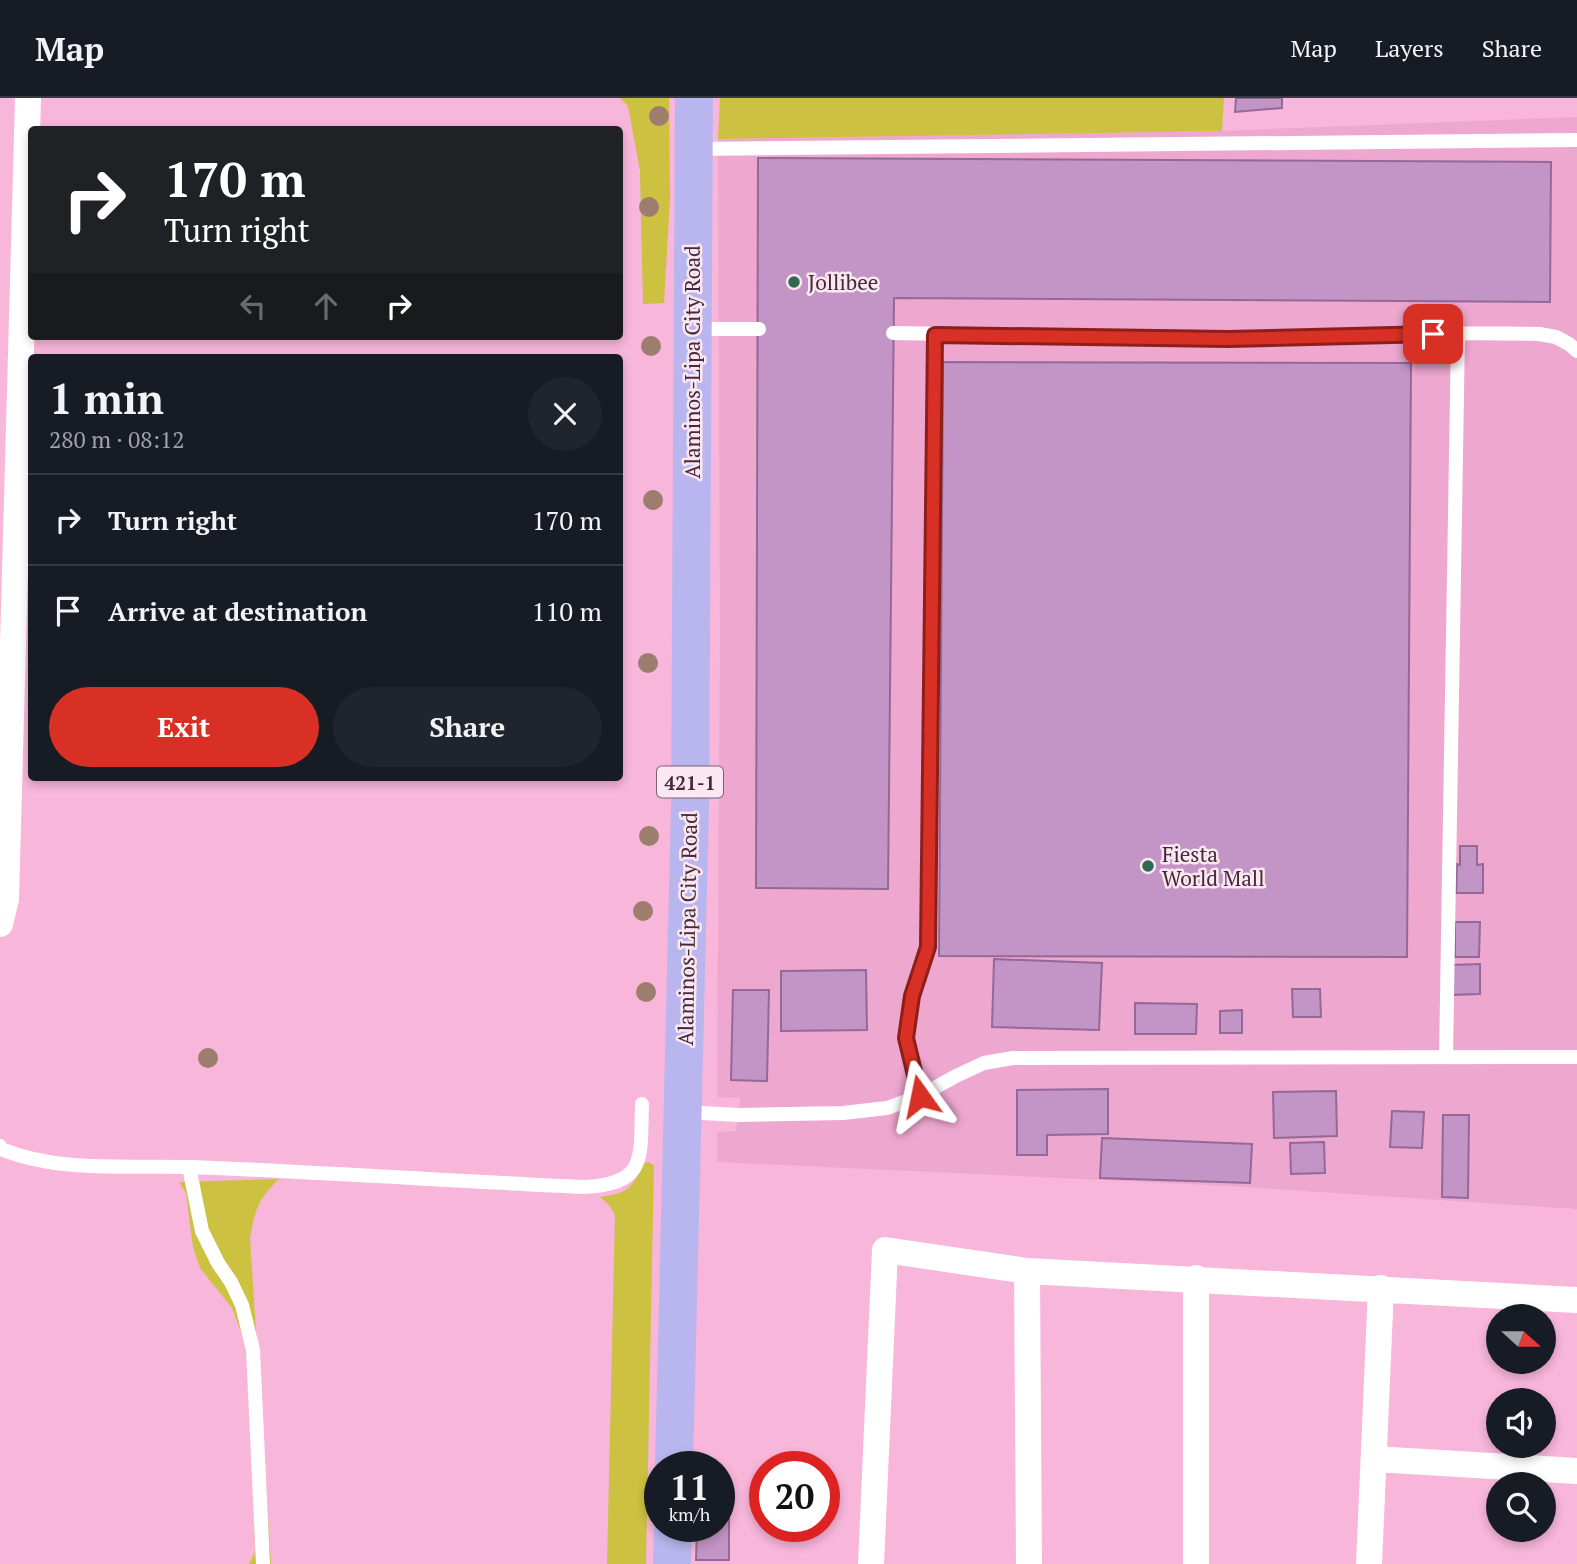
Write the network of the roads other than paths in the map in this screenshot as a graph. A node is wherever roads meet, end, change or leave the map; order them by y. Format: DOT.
graph roads {
  1 [pos="28,98"];
  2 [pos="694,98"];
  3 [pos="1577,140"];
  4 [pos="693,149"];
  5 [pos="691,329"];
  6 [pos="759,329"];
  7 [pos="893,333"];
  8 [pos="1458,333"];
  9 [pos="935,335"];
  10 [pos="1577,351"];
  11 [pos="0,924"];
  12 [pos="1446,1057"];
  13 [pos="1577,1057"];
  14 [pos="920,1096"];
  15 [pos="642,1104"];
  16 [pos="682,1112"];
  17 [pos="0,1146"];
  18 [pos="189,1167"];
  19 [pos="1027,1271"];
  20 [pos="1196,1278"];
  21 [pos="1381,1288"];
  22 [pos="1577,1300"];
  23 [pos="674,1451"];
  24 [pos="1374,1459"];
  25 [pos="1577,1471"];
  26 [pos="673,1542"];
  27 [pos="263,1564"];
  28 [pos="672,1564"];
  29 [pos="872,1564"];
  30 [pos="1029,1564"];
  31 [pos="1196,1564"];
  32 [pos="1369,1564"];
  1 -- 11 [label="street"];
  2 -- 4 [label="main road, Alaminos-Lipa City Road / 421-1"];
  3 -- 4 [label="lane"];
  4 -- 5 [label="main road, Alaminos-Lipa City Road / 421-1"];
  5 -- 6 [label="lane"];
  5 -- 16 [label="main road, Alaminos-Lipa City Road / 421-1"];
  7 -- 9 [label="lane"];
  8 -- 9 [label="lane"];
  8 -- 10 [label="lane"];
  8 -- 12 [label="lane"];
  9 -- 14 [label="lane"];
  12 -- 13 [label="lane"];
  12 -- 14 [label="lane"];
  14 -- 16 [label="lane"];
  15 -- 18 [label="lane"];
  16 -- 23 [label="main road, Alaminos-Lipa City Road / 421-1"];
  17 -- 18 [label="lane"];
  18 -- 27 [label="lane"];
  19 -- 20 [label="street"];
  19 -- 29 [label="street"];
  19 -- 30 [label="street"];
  20 -- 21 [label="street"];
  20 -- 31 [label="street"];
  21 -- 22 [label="street"];
  21 -- 24 [label="street"];
  24 -- 25 [label="street"];
  24 -- 32 [label="street"];
  26 -- 28 [label="main road"];
}
